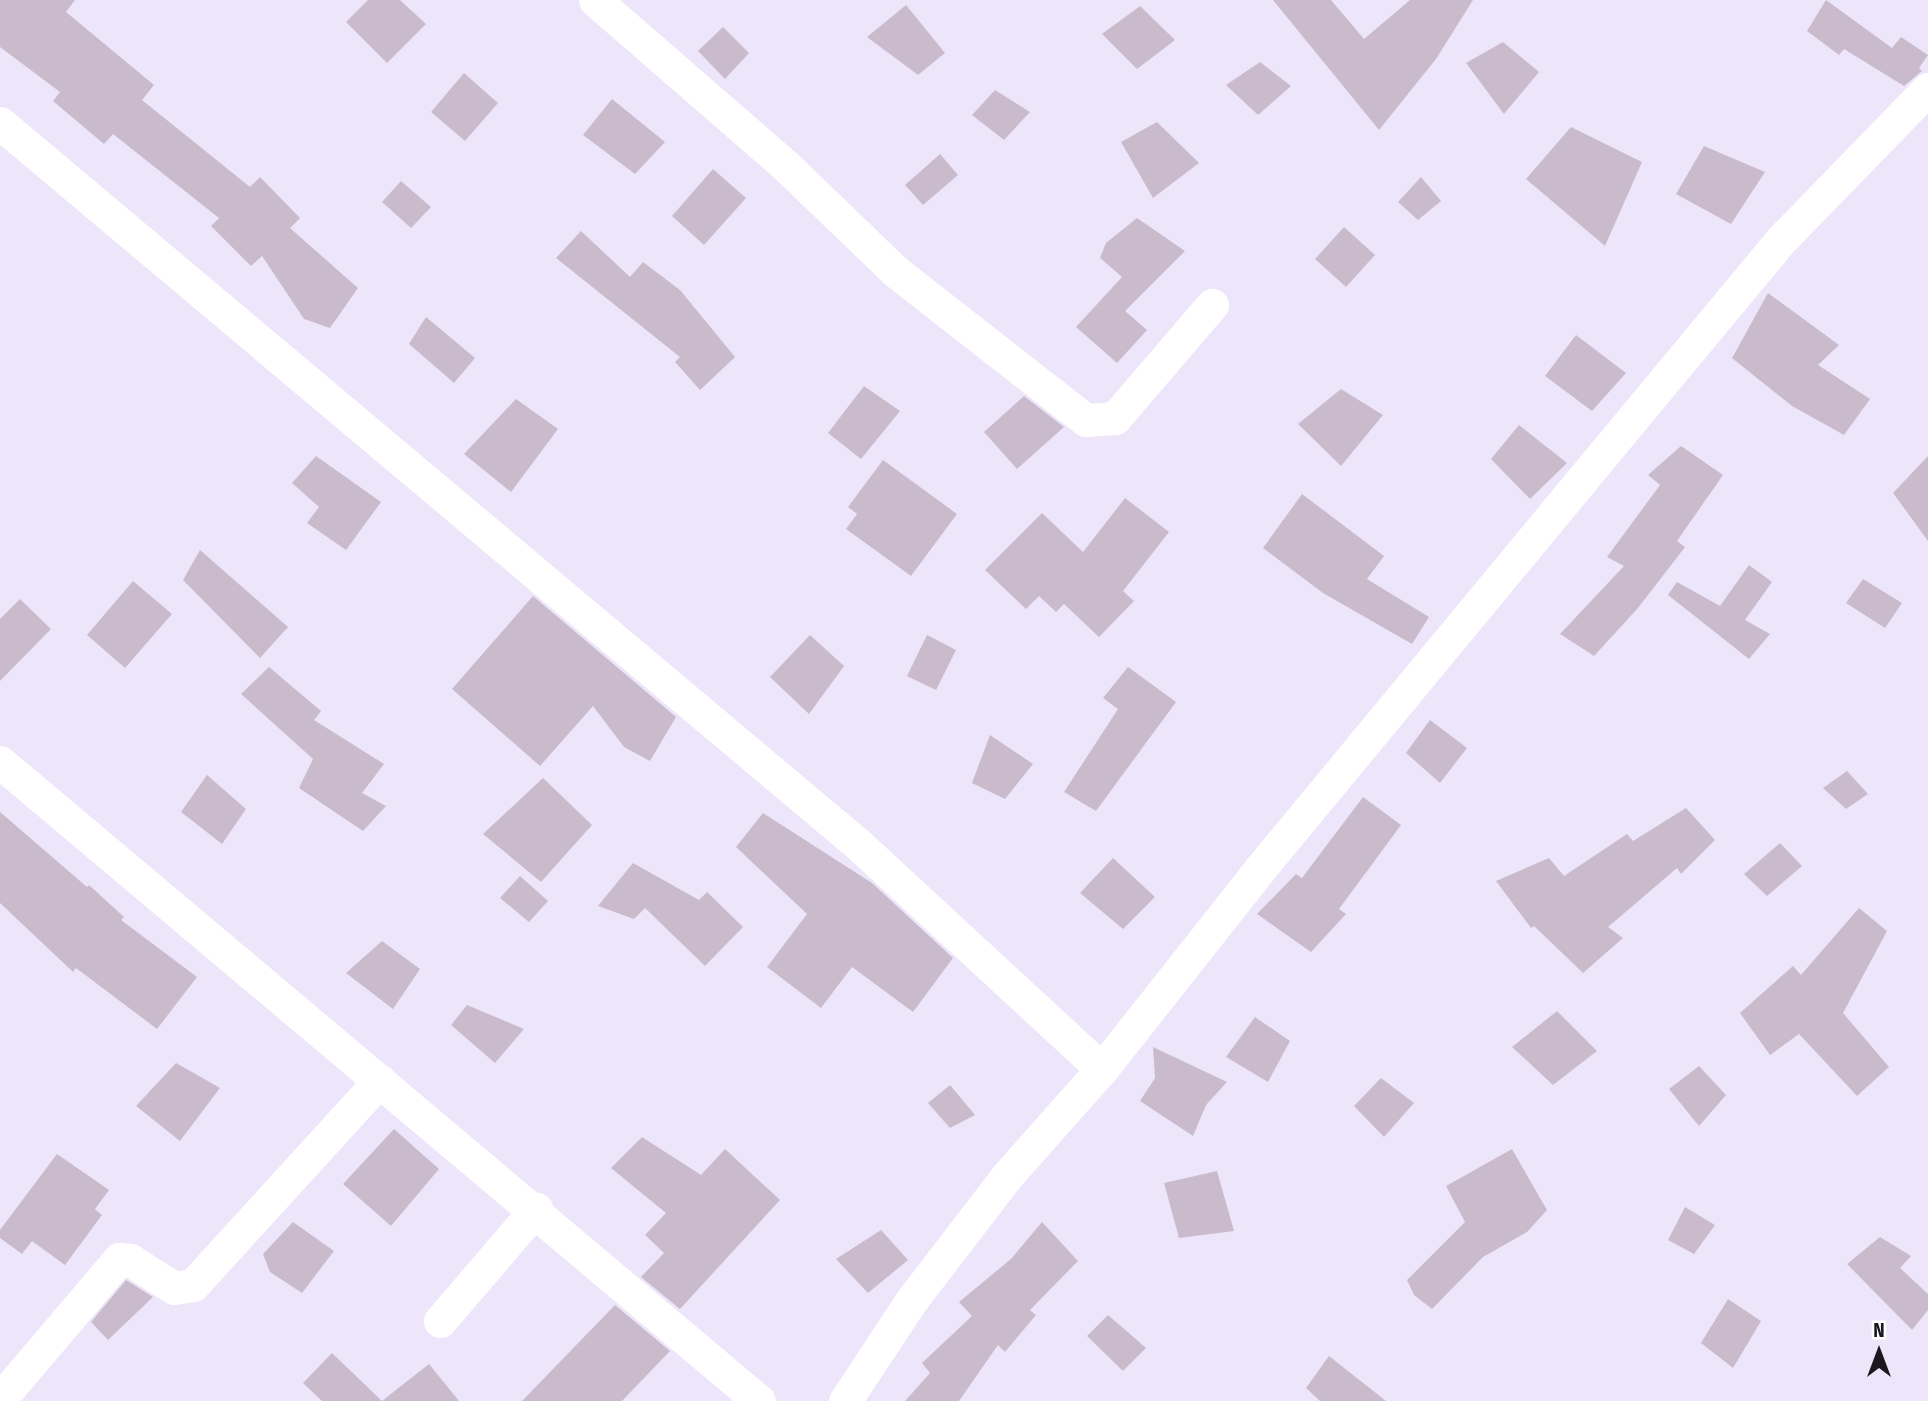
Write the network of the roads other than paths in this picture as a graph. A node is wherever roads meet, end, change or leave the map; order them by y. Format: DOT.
graph roads {
  1 [pos="595,0"];
  2 [pos="1928,89"];
  3 [pos="0,123"];
  4 [pos="1212,305"];
  5 [pos="0,761"];
  6 [pos="1102,1069"];
  7 [pos="380,1080"];
  8 [pos="536,1209"];
  9 [pos="440,1321"];
  10 [pos="0,1399"];
  11 [pos="759,1401"];
  12 [pos="845,1401"];
  1 -- 4 [label="street"];
  2 -- 6 [label="street"];
  3 -- 6 [label="street"];
  5 -- 7 [label="street"];
  6 -- 12 [label="street"];
  7 -- 8 [label="street"];
  7 -- 10 [label="street"];
  8 -- 9 [label="street"];
  8 -- 11 [label="street"];
}
